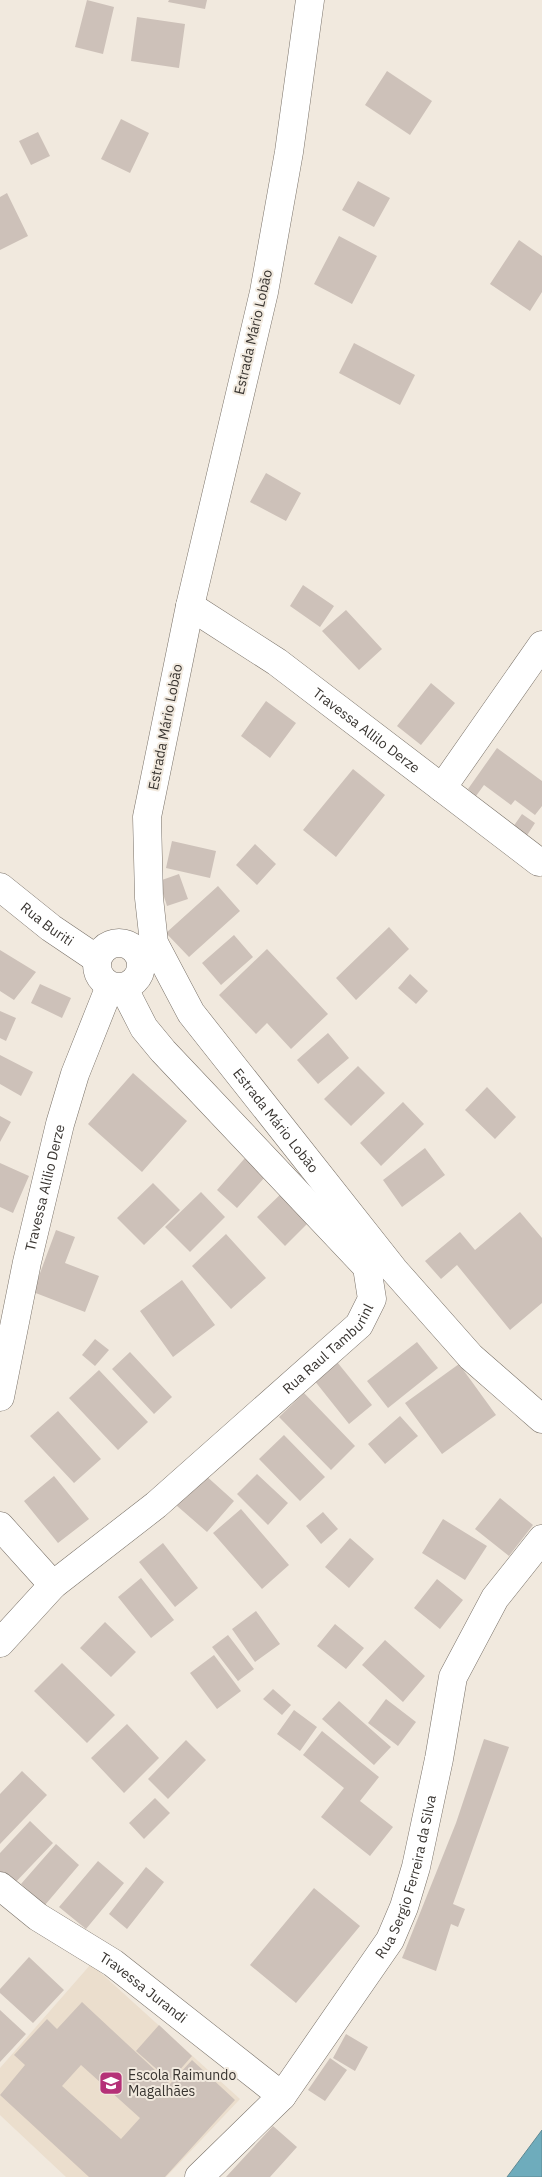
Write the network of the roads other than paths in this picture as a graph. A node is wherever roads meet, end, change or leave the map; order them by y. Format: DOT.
graph roads {
  1 [pos="310,0"];
  2 [pos="190,606"];
  3 [pos="542,644"];
  4 [pos="442,788"];
  5 [pos="539,862"];
  6 [pos="0,887"];
  7 [pos="145,948"];
  8 [pos="97,959"];
  9 [pos="116,986"];
  10 [pos="0,1397"];
  11 [pos="542,1419"];
  12 [pos="0,1526"];
  13 [pos="542,1539"];
  14 [pos="53,1586"];
  15 [pos="0,1643"];
  16 [pos="0,1886"];
  17 [pos="282,2096"];
  18 [pos="198,2177"];
  1 -- 2 [label="street, Estrada Mário Lobão"];
  2 -- 4 [label="street, Travessa Allilo Derze"];
  2 -- 7 [label="street, Estrada Mário Lobão"];
  3 -- 4 [label="street"];
  4 -- 5 [label="street, Travessa Allilo Derze"];
  6 -- 8 [label="street, Rua Buriti"];
  7 -- 8 [label="street"];
  7 -- 9 [label="street"];
  7 -- 11 [label="street, Estrada Mário Lobão"];
  8 -- 9 [label="street"];
  9 -- 10 [label="street, Travessa Alilio Derze"];
  9 -- 14 [label="street, Rua Raul Tamburinl"];
  12 -- 14 [label="street"];
  13 -- 17 [label="street, Rua Sergio Ferreira da Silva"];
  14 -- 15 [label="street, Rua Raul Tamburinl"];
  16 -- 17 [label="street, Travessa Jurandi"];
  17 -- 18 [label="street, Rua Sergio Ferreira da Silva"];
}
